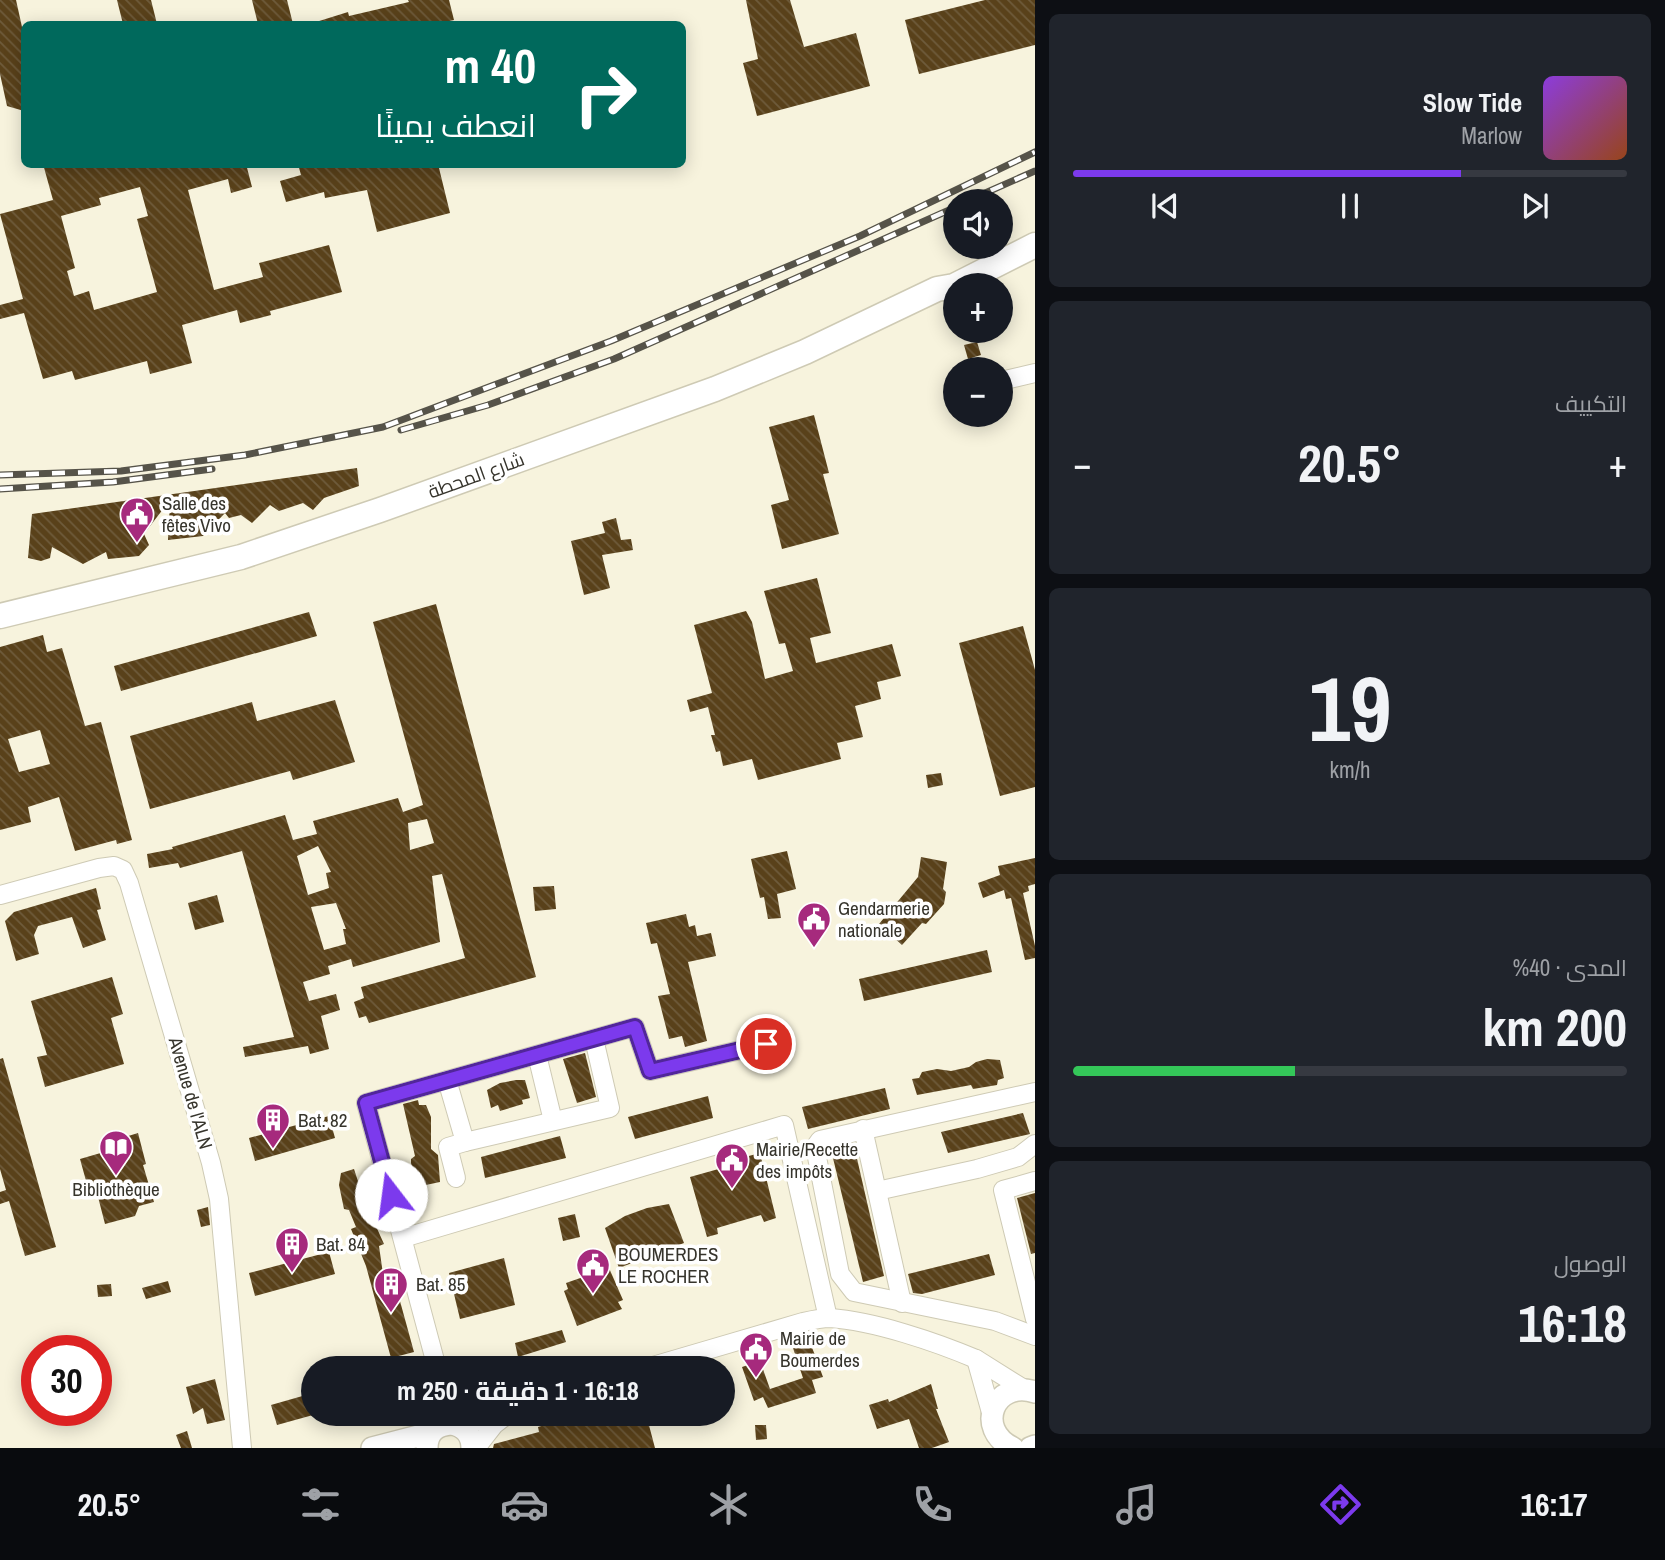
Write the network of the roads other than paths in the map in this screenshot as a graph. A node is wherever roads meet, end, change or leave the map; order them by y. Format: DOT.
graph roads {
  1 [pos="1035,234"];
  2 [pos="1035,245"];
  3 [pos="937,289"];
  4 [pos="1035,373"];
  5 [pos="1013,378"];
  6 [pos="0,616"];
  7 [pos="0,895"];
  8 [pos="594,1039"];
  9 [pos="766,1044"];
  10 [pos="537,1055"];
  11 [pos="447,1080"];
  12 [pos="1035,1092"];
  13 [pos="553,1121"];
  14 [pos="863,1129"];
  15 [pos="465,1142"];
  16 [pos="1035,1144"];
  17 [pos="456,1178"];
  18 [pos="1035,1181"];
  19 [pos="877,1191"];
  20 [pos="402,1238"];
  21 [pos="902,1304"];
  22 [pos="828,1318"];
  23 [pos="1035,1319"];
  24 [pos="1035,1336"];
  25 [pos="434,1356"];
  26 [pos="687,1356"];
  27 [pos="976,1359"];
  28 [pos="1029,1390"];
  29 [pos="992,1421"];
  30 [pos="493,1426"];
  31 [pos="443,1427"];
  32 [pos="1035,1446"];
  33 [pos="242,1448"];
  34 [pos="378,1448"];
  35 [pos="474,1448"];
  36 [pos="996,1448"];
  37 [pos="1013,1448"];
  38 [pos="1030,1448"];
  1 -- 3 [label="main road"];
  2 -- 3 [label="main road"];
  3 -- 6 [label="main road, شارع المحطة"];
  4 -- 5 [label="street"];
  7 -- 33 [label="street, Avenue de l'ALN"];
  8 -- 9 [label="street"];
  8 -- 10 [label="street"];
  8 -- 13 [label="street"];
  10 -- 11 [label="street"];
  10 -- 13 [label="street"];
  11 -- 15 [label="street"];
  11 -- 20 [label="street"];
  12 -- 14 [label="street"];
  13 -- 15 [label="street"];
  14 -- 19 [label="street"];
  14 -- 21 [label="street"];
  15 -- 17 [label="street"];
  16 -- 19 [label="street"];
  18 -- 23 [label="street"];
  19 -- 21 [label="street"];
  20 -- 22 [label="street"];
  20 -- 25 [label="street"];
  21 -- 24 [label="street"];
  22 -- 26 [label="street"];
  22 -- 27 [label="street"];
  27 -- 28 [label="street"];
  27 -- 29 [label="street"];
  28 -- 29 [label="street"];
  29 -- 36 [label="street"];
  29 -- 37 [label="street"];
  30 -- 35 [label="street"];
  31 -- 34 [label="street"];
  31 -- 35 [label="street"];
  32 -- 38 [label="street"];
}
